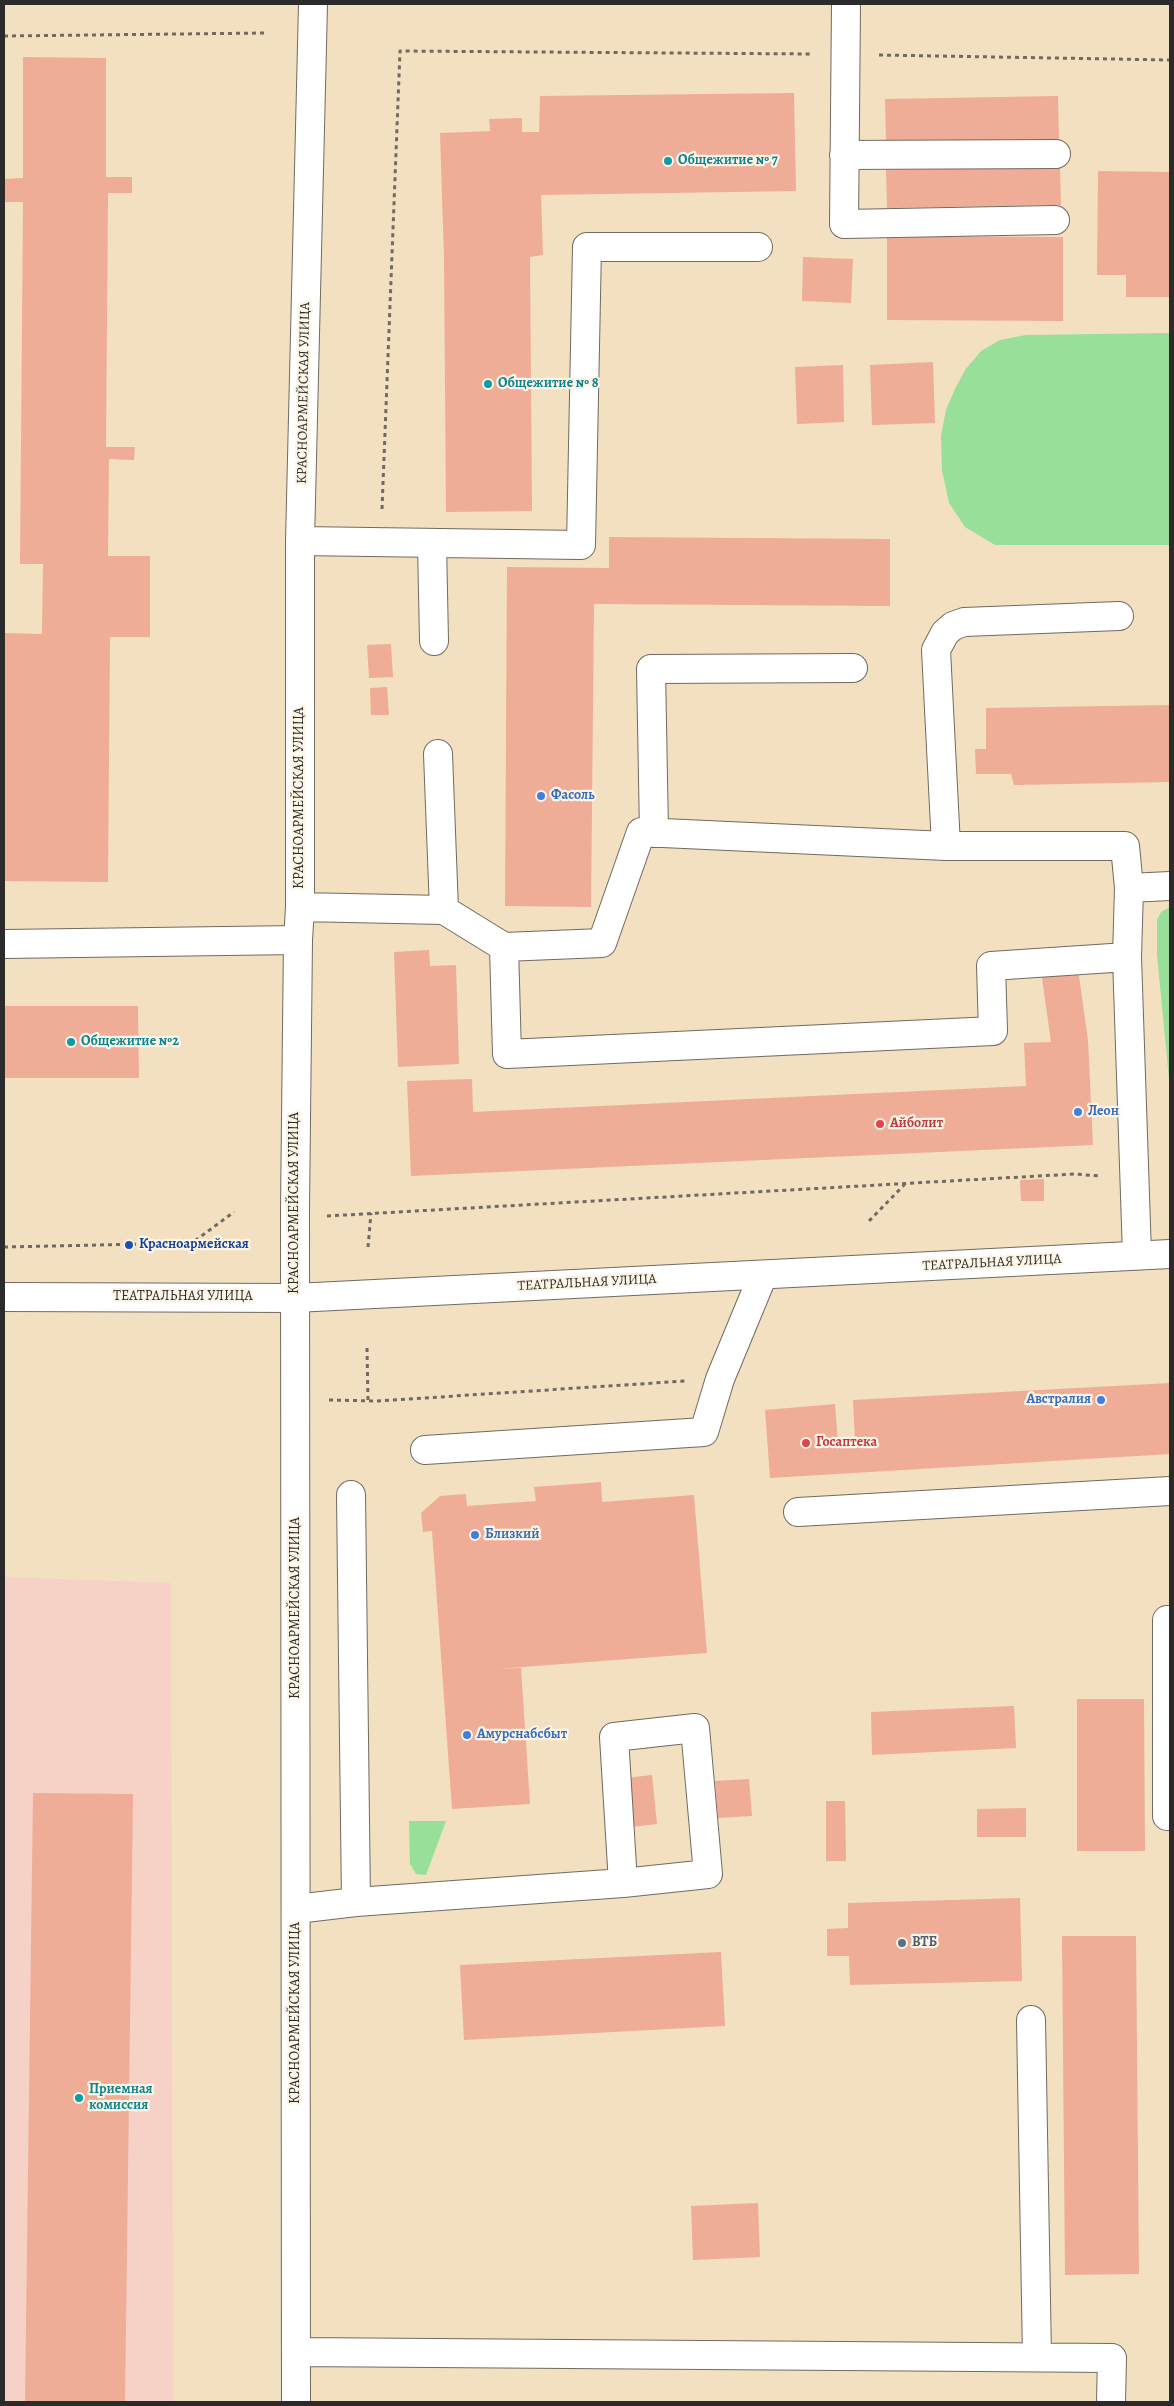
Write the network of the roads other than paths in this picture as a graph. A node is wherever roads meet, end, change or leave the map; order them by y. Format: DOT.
graph roads {
  1 [pos="313,4"];
  2 [pos="846,4"];
  3 [pos="1056,154"];
  4 [pos="844,155"];
  5 [pos="1055,220"];
  6 [pos="758,248"];
  7 [pos="300,541"];
  8 [pos="432,543"];
  9 [pos="1119,616"];
  10 [pos="434,641"];
  11 [pos="853,668"];
  12 [pos="438,754"];
  13 [pos="654,833"];
  14 [pos="946,846"];
  15 [pos="1170,886"];
  16 [pos="1129,888"];
  17 [pos="300,907"];
  18 [pos="444,910"];
  19 [pos="298,940"];
  20 [pos="4,944"];
  21 [pos="504,947"];
  22 [pos="1127,957"];
  23 [pos="1170,1254"];
  24 [pos="1137,1255"];
  25 [pos="763,1275"];
  26 [pos="4,1297"];
  27 [pos="295,1298"];
  28 [pos="425,1450"];
  29 [pos="1170,1490"];
  30 [pos="351,1495"];
  31 [pos="798,1512"];
  32 [pos="1170,1620"];
  33 [pos="1170,1816"];
  34 [pos="623,1882"];
  35 [pos="356,1902"];
  36 [pos="296,1908"];
  37 [pos="1031,2020"];
  38 [pos="297,2352"];
  39 [pos="1037,2357"];
  40 [pos="296,2402"];
  41 [pos="1112,2402"];
  1 -- 7 [label="street, КРАСНОАРМЕЙСКАЯ УЛИЦА"];
  2 -- 4 [label="street"];
  3 -- 4 [label="street"];
  4 -- 5 [label="street"];
  6 -- 8 [label="street"];
  7 -- 8 [label="street"];
  7 -- 17 [label="street, КРАСНОАРМЕЙСКАЯ УЛИЦА"];
  8 -- 10 [label="street"];
  9 -- 14 [label="street"];
  11 -- 13 [label="street"];
  12 -- 18 [label="street"];
  13 -- 14 [label="street"];
  13 -- 21 [label="street"];
  14 -- 16 [label="street"];
  15 -- 16 [label="street"];
  16 -- 22 [label="street"];
  17 -- 18 [label="street"];
  17 -- 19 [label="street, КРАСНОАРМЕЙСКАЯ УЛИЦА"];
  18 -- 21 [label="street"];
  19 -- 20 [label="street"];
  19 -- 27 [label="street, КРАСНОАРМЕЙСКАЯ УЛИЦА"];
  21 -- 22 [label="street"];
  22 -- 24 [label="street"];
  23 -- 24 [label="street, ТЕАТРАЛЬНАЯ УЛИЦА"];
  24 -- 25 [label="street, ТЕАТРАЛЬНАЯ УЛИЦА"];
  25 -- 27 [label="street, ТЕАТРАЛЬНАЯ УЛИЦА"];
  25 -- 28 [label="street"];
  26 -- 27 [label="street, ТЕАТРАЛЬНАЯ УЛИЦА"];
  27 -- 36 [label="street, КРАСНОАРМЕЙСКАЯ УЛИЦА"];
  29 -- 31 [label="street"];
  30 -- 35 [label="street"];
  32 -- 33 [label="street"];
  34 -- 34 [label="street"];
  34 -- 35 [label="street"];
  35 -- 36 [label="street"];
  36 -- 38 [label="street, КРАСНОАРМЕЙСКАЯ УЛИЦА"];
  37 -- 39 [label="street"];
  38 -- 39 [label="street"];
  38 -- 40 [label="street, КРАСНОАРМЕЙСКАЯ УЛИЦА"];
  39 -- 41 [label="street"];
}
